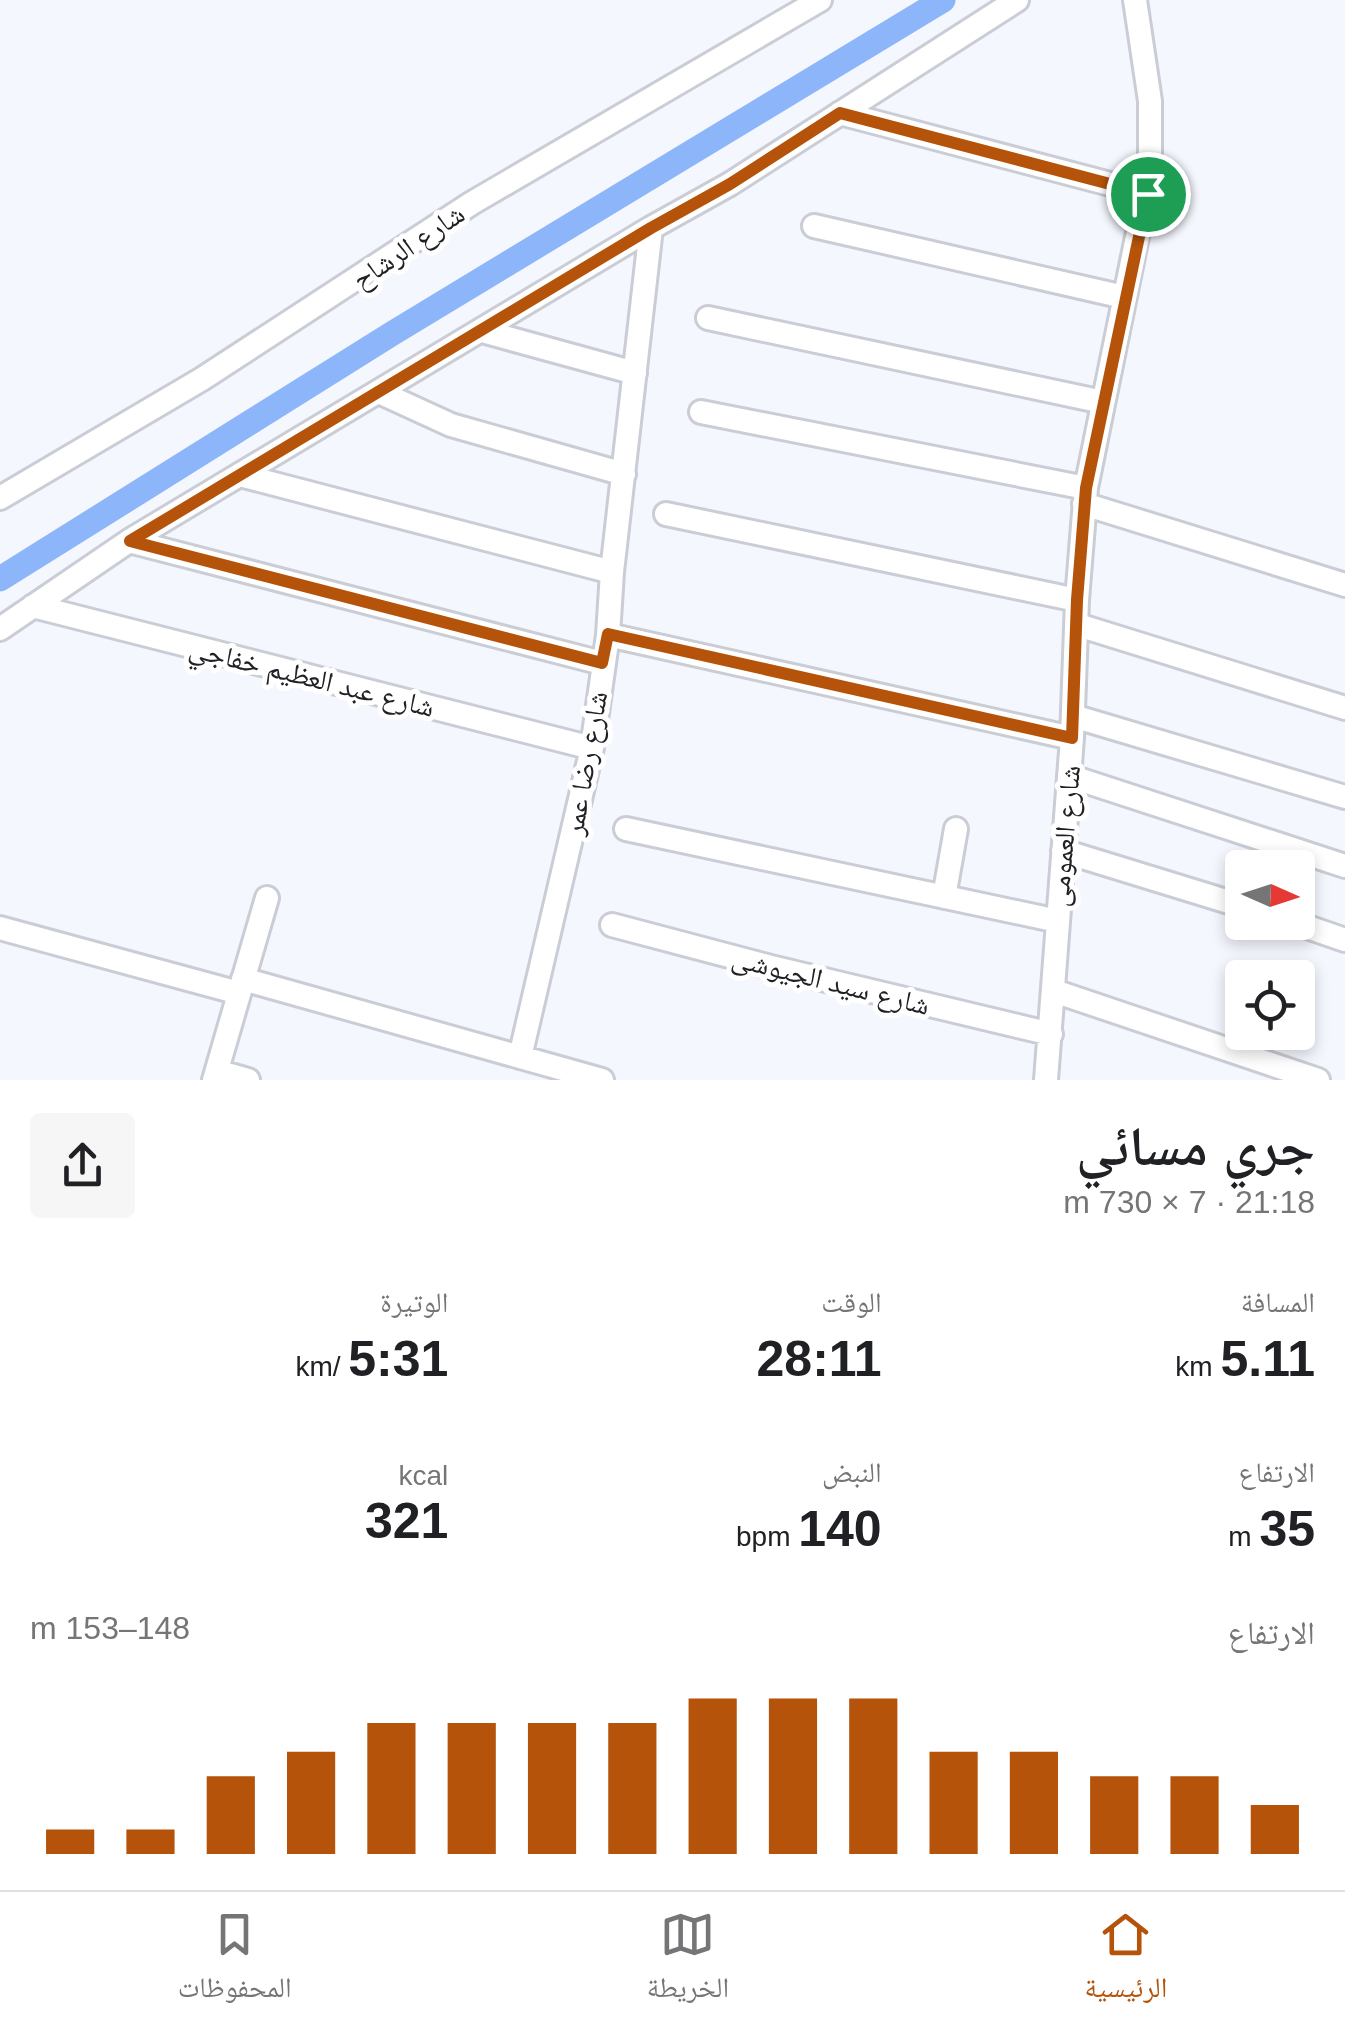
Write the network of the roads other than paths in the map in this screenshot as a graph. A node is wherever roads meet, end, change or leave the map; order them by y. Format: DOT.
graph roads {
  1 [pos="820,0"];
  2 [pos="1016,0"];
  3 [pos="1135,0"];
  4 [pos="840,113"];
  5 [pos="1148,194"];
  6 [pos="814,226"];
  7 [pos="651,228"];
  8 [pos="1124,297"];
  9 [pos="708,318"];
  10 [pos="482,331"];
  11 [pos="635,373"];
  12 [pos="379,392"];
  13 [pos="1102,402"];
  14 [pos="700,412"];
  15 [pos="624,474"];
  16 [pos="240,475"];
  17 [pos="1085,496"];
  18 [pos="0,498"];
  19 [pos="666,514"];
  20 [pos="130,541"];
  21 [pos="612,572"];
  22 [pos="1345,584"];
  23 [pos="1077,600"];
  24 [pos="33,606"];
  25 [pos="1078,625"];
  26 [pos="0,629"];
  27 [pos="608,634"];
  28 [pos="602,663"];
  29 [pos="1345,708"];
  30 [pos="1073,727"];
  31 [pos="592,748"];
  32 [pos="1069,776"];
  33 [pos="1345,797"];
  34 [pos="626,829"];
  35 [pos="956,829"];
  36 [pos="1064,851"];
  37 [pos="1345,866"];
  38 [pos="944,897"];
  39 [pos="267,898"];
  40 [pos="1225,901"];
  41 [pos="1058,921"];
  42 [pos="612,925"];
  43 [pos="0,928"];
  44 [pos="1315,930"];
  45 [pos="1345,940"];
  46 [pos="242,986"];
  47 [pos="1054,991"];
  48 [pos="1051,1034"];
  49 [pos="520,1056"];
  50 [pos="215,1075"];
  51 [pos="574,1076"];
  52 [pos="248,1080"];
  53 [pos="602,1080"];
  54 [pos="1046,1080"];
  55 [pos="1318,1080"];
  1 -- 18 [label="street, شارع الرشاح"];
  2 -- 4 [label="street"];
  3 -- 5 [label="street, شارع العمومى"];
  4 -- 5 [label="street"];
  4 -- 7 [label="street"];
  5 -- 8 [label="street, شارع العمومى"];
  6 -- 8 [label="street"];
  7 -- 10 [label="street"];
  7 -- 11 [label="street, شارع رضا عمر"];
  8 -- 13 [label="street, شارع العمومى"];
  9 -- 13 [label="street"];
  10 -- 11 [label="street"];
  10 -- 12 [label="street"];
  11 -- 15 [label="street, شارع رضا عمر"];
  12 -- 15 [label="street"];
  12 -- 16 [label="street"];
  13 -- 17 [label="street, شارع العمومى"];
  14 -- 17 [label="street"];
  15 -- 21 [label="street, شارع رضا عمر"];
  16 -- 20 [label="street"];
  16 -- 21 [label="street"];
  17 -- 22 [label="street"];
  17 -- 23 [label="street, شارع العمومى"];
  19 -- 23 [label="street"];
  20 -- 24 [label="street"];
  20 -- 28 [label="street"];
  21 -- 27 [label="street, شارع رضا عمر"];
  23 -- 25 [label="street, شارع العمومى"];
  24 -- 26 [label="street"];
  24 -- 31 [label="street, شارع عبد العظيم خفاجي"];
  25 -- 29 [label="street"];
  25 -- 30 [label="street, شارع العمومى"];
  27 -- 28 [label="street, شارع رضا عمر"];
  27 -- 30 [label="street"];
  28 -- 31 [label="street, شارع رضا عمر"];
  30 -- 32 [label="street, شارع العمومى"];
  30 -- 33 [label="street"];
  31 -- 49 [label="street, شارع رضا عمر"];
  32 -- 36 [label="street, شارع العمومى"];
  32 -- 37 [label="street"];
  34 -- 38 [label="street"];
  35 -- 38 [label="street"];
  36 -- 40 [label="street"];
  36 -- 41 [label="street, شارع العمومى"];
  38 -- 41 [label="street"];
  39 -- 46 [label="street"];
  41 -- 47 [label="street, شارع العمومى"];
  42 -- 48 [label="street, شارع سيد الجيوشى"];
  43 -- 46 [label="street"];
  44 -- 45 [label="street"];
  46 -- 49 [label="street"];
  46 -- 50 [label="street"];
  47 -- 48 [label="street, شارع العمومى"];
  47 -- 55 [label="street"];
  48 -- 54 [label="street, شارع العمومى"];
  49 -- 51 [label="street"];
  50 -- 52 [label="street"];
  51 -- 53 [label="street"];
}
